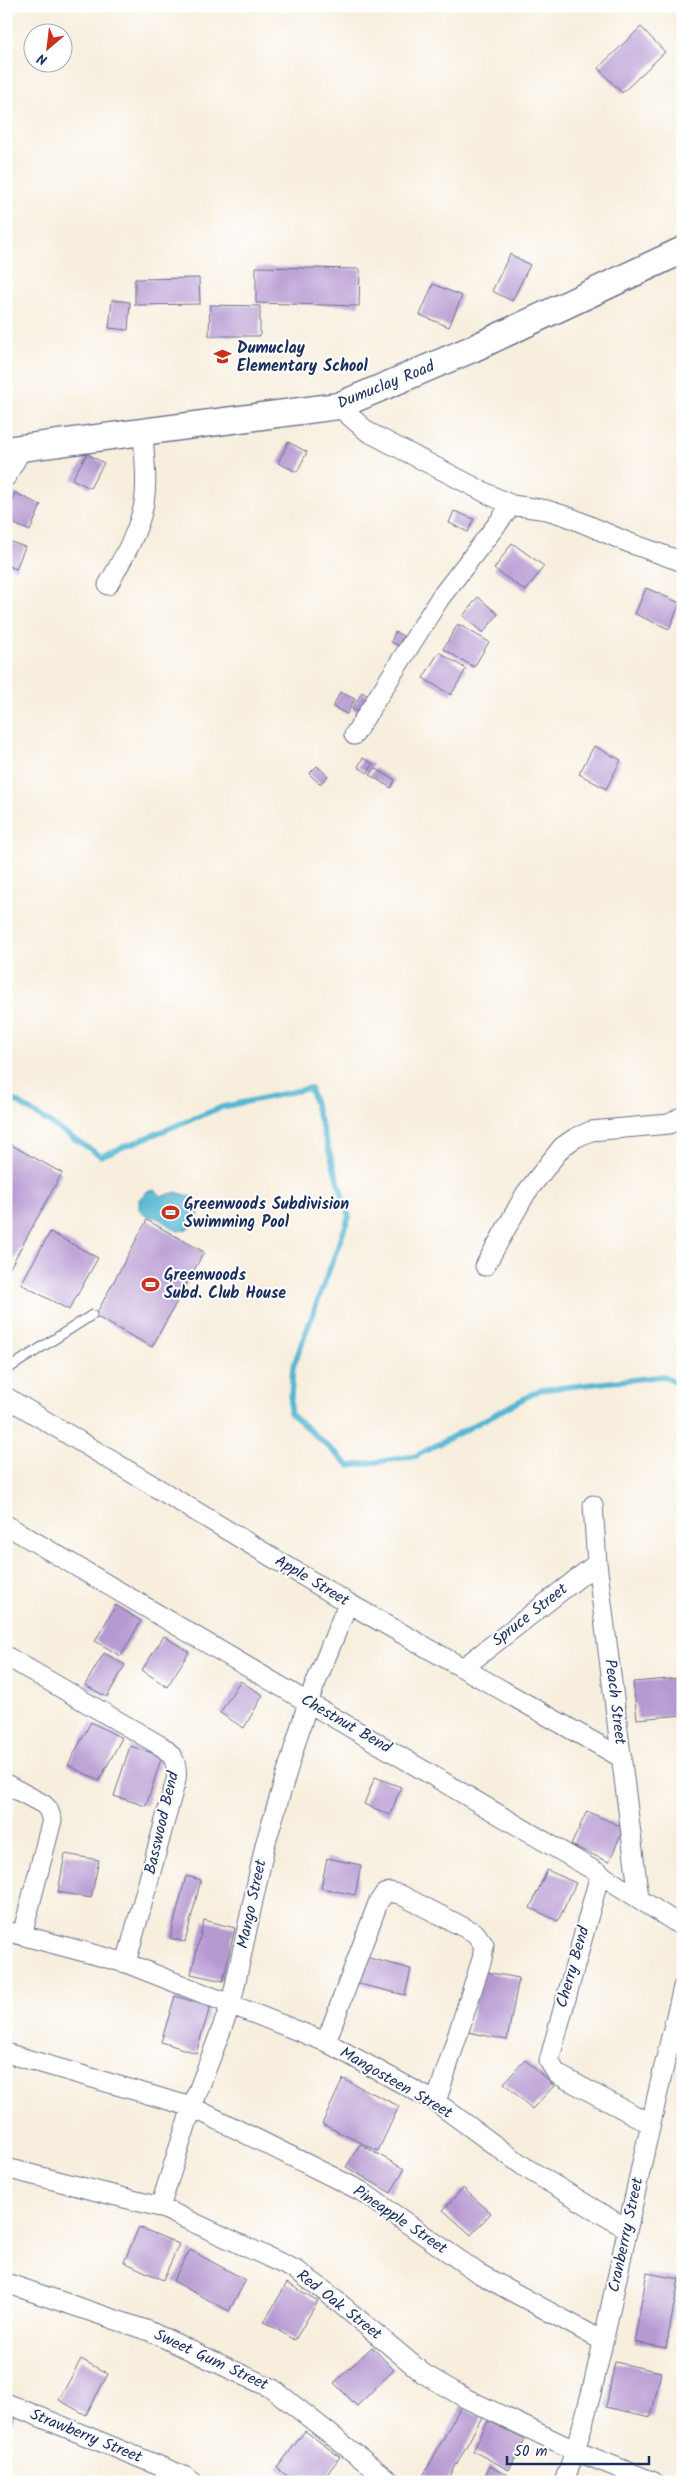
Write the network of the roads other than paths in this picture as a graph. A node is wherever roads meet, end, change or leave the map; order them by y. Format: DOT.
graph roads {
  1 [pos="683,250"];
  2 [pos="338,406"];
  3 [pos="143,433"];
  4 [pos="14,448"];
  5 [pos="6,477"];
  6 [pos="512,505"];
  7 [pos="683,562"];
  8 [pos="108,585"];
  9 [pos="354,736"];
  10 [pos="683,1116"];
  11 [pos="485,1266"];
  12 [pos="92,1315"];
  13 [pos="6,1370"];
  14 [pos="6,1397"];
  15 [pos="593,1505"];
  16 [pos="6,1526"];
  17 [pos="597,1563"];
  18 [pos="348,1603"];
  19 [pos="6,1656"];
  20 [pos="463,1668"];
  21 [pos="308,1702"];
  22 [pos="622,1758"];
  23 [pos="6,1784"];
  24 [pos="600,1874"];
  25 [pos="638,1898"];
  26 [pos="683,1927"];
  27 [pos="14,1933"];
  28 [pos="126,1963"];
  29 [pos="683,1987"];
  30 [pos="231,2004"];
  31 [pos="326,2042"];
  32 [pos="6,2053"];
  33 [pos="436,2102"];
  34 [pos="192,2107"];
  35 [pos="649,2124"];
  36 [pos="6,2168"];
  37 [pos="160,2207"];
  38 [pos="627,2229"];
  39 [pos="6,2282"];
  40 [pos="603,2341"];
  41 [pos="6,2403"];
  42 [pos="576,2451"];
  43 [pos="192,2482"];
  44 [pos="391,2482"];
  45 [pos="564,2482"];
  46 [pos="654,2482"];
  1 -- 2 [label="street, Dumuclay Road"];
  2 -- 3 [label="street, Dumuclay Road"];
  2 -- 6 [label="street"];
  3 -- 4 [label="street, Dumuclay Road"];
  3 -- 8 [label="street"];
  4 -- 5 [label="street"];
  6 -- 7 [label="street"];
  6 -- 9 [label="street"];
  10 -- 11 [label="street"];
  12 -- 13 [label="lane"];
  14 -- 18 [label="street, Apple Street"];
  15 -- 17 [label="street, Peach Street"];
  16 -- 21 [label="street, Chestnut Bend"];
  17 -- 20 [label="street, Spruce Street"];
  17 -- 22 [label="street, Peach Street"];
  18 -- 20 [label="street, Apple Street"];
  18 -- 21 [label="street, Mango Street"];
  19 -- 28 [label="street, Basswood Bend"];
  20 -- 22 [label="street, Apple Street"];
  21 -- 24 [label="street, Chestnut Bend"];
  21 -- 30 [label="street, Mango Street"];
  22 -- 25 [label="street, Peach Street"];
  23 -- 27 [label="street"];
  24 -- 25 [label="street, Chestnut Bend"];
  24 -- 35 [label="street, Cherry Bend"];
  25 -- 26 [label="street, Chestnut Bend"];
  27 -- 28 [label="street, Mangosteen Street"];
  28 -- 30 [label="street, Mangosteen Street"];
  29 -- 35 [label="street, Cranberrry Street"];
  30 -- 31 [label="street, Mangosteen Street"];
  30 -- 34 [label="street, Mango Street"];
  31 -- 33 [label="street, Mangosteen Street"];
  31 -- 33 [label="street"];
  32 -- 34 [label="street, Pineapple Street"];
  33 -- 38 [label="street, Mangosteen Street"];
  34 -- 37 [label="street, Mango Street"];
  34 -- 40 [label="street, Pineapple Street"];
  35 -- 38 [label="street, Cranberrry Street"];
  36 -- 37 [label="street, Red Oak Street"];
  37 -- 42 [label="street, Red Oak Street"];
  38 -- 40 [label="street, Cranberrry Street"];
  39 -- 44 [label="street, Sweet Gum Street"];
  40 -- 42 [label="street, Cranberrry Street"];
  41 -- 43 [label="street, Strawberry Street"];
  42 -- 45 [label="street, Cranberrry Street"];
  42 -- 46 [label="street, Red Oak Street"];
}
